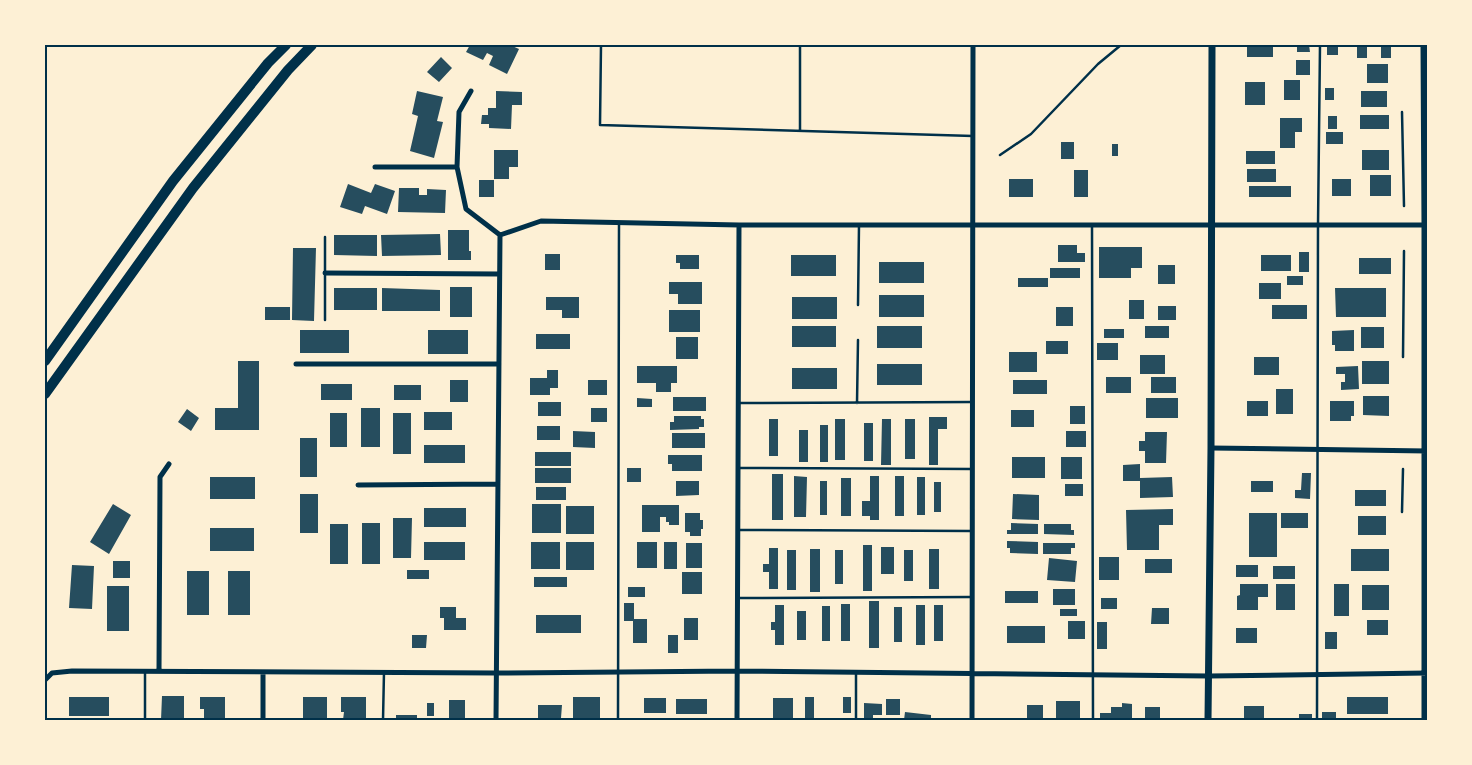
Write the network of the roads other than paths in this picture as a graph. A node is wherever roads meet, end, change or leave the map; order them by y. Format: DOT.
graph roads {
  1 [pos="286,45"];
  2 [pos="312,45"];
  3 [pos="601,45"];
  4 [pos="800,45"];
  5 [pos="973,45"];
  6 [pos="1212,45"];
  7 [pos="1320,45"];
  8 [pos="1422,45"];
  9 [pos="471,91"];
  10 [pos="800,131"];
  11 [pos="972,136"];
  12 [pos="376,167"];
  13 [pos="457,167"];
  14 [pos="619,222"];
  15 [pos="739,225"];
  16 [pos="859,225"];
  17 [pos="972,225"];
  18 [pos="1092,225"];
  19 [pos="1211,225"];
  20 [pos="1318,225"];
  21 [pos="1425,225"];
  22 [pos="500,235"];
  23 [pos="325,237"];
  24 [pos="326,273"];
  25 [pos="499,274"];
  26 [pos="858,305"];
  27 [pos="325,320"];
  28 [pos="858,340"];
  29 [pos="45,361"];
  30 [pos="296,364"];
  31 [pos="498,364"];
  32 [pos="45,394"];
  33 [pos="857,402"];
  34 [pos="972,402"];
  35 [pos="738,403"];
  36 [pos="1211,448"];
  37 [pos="1318,449"];
  38 [pos="1425,451"];
  39 [pos="169,464"];
  40 [pos="738,468"];
  41 [pos="972,469"];
  42 [pos="498,484"];
  43 [pos="358,485"];
  44 [pos="738,530"];
  45 [pos="972,531"];
  46 [pos="972,597"];
  47 [pos="737,598"];
  48 [pos="145,671"];
  49 [pos="159,671"];
  50 [pos="618,671"];
  51 [pos="737,671"];
  52 [pos="262,672"];
  53 [pos="384,672"];
  54 [pos="856,672"];
  55 [pos="496,673"];
  56 [pos="972,673"];
  57 [pos="1426,673"];
  58 [pos="1318,674"];
  59 [pos="1093,675"];
  60 [pos="1209,676"];
  61 [pos="45,680"];
  62 [pos="144,720"];
  63 [pos="263,720"];
  64 [pos="383,720"];
  65 [pos="496,720"];
  66 [pos="618,720"];
  67 [pos="737,720"];
  68 [pos="856,720"];
  69 [pos="972,720"];
  70 [pos="1093,720"];
  71 [pos="1208,720"];
  72 [pos="1317,720"];
  73 [pos="1424,720"];
  1 -- 29 [label="highway"];
  2 -- 32 [label="highway"];
  3 -- 10 [label="lane"];
  4 -- 10 [label="lane"];
  5 -- 11 [label="street"];
  6 -- 19 [label="street"];
  7 -- 20 [label="lane"];
  8 -- 21 [label="street"];
  9 -- 13 [label="street"];
  10 -- 11 [label="lane"];
  11 -- 17 [label="street"];
  12 -- 13 [label="street"];
  13 -- 22 [label="street"];
  14 -- 15 [label="street"];
  14 -- 22 [label="street"];
  14 -- 50 [label="lane"];
  15 -- 16 [label="street"];
  15 -- 35 [label="street"];
  16 -- 17 [label="street"];
  16 -- 26 [label="lane"];
  17 -- 18 [label="street"];
  17 -- 34 [label="street"];
  18 -- 19 [label="street"];
  18 -- 59 [label="lane"];
  19 -- 20 [label="street"];
  19 -- 36 [label="street"];
  20 -- 21 [label="street"];
  20 -- 37 [label="lane"];
  21 -- 38 [label="street"];
  22 -- 25 [label="street"];
  23 -- 24 [label="lane"];
  24 -- 25 [label="street"];
  24 -- 27 [label="lane"];
  25 -- 31 [label="street"];
  28 -- 33 [label="lane"];
  30 -- 31 [label="street"];
  31 -- 42 [label="street"];
  33 -- 34 [label="lane"];
  33 -- 35 [label="lane"];
  34 -- 41 [label="street"];
  35 -- 40 [label="street"];
  36 -- 37 [label="street"];
  36 -- 60 [label="street"];
  37 -- 38 [label="street"];
  37 -- 58 [label="lane"];
  38 -- 57 [label="street"];
  39 -- 49 [label="street"];
  40 -- 41 [label="lane"];
  40 -- 44 [label="street"];
  41 -- 45 [label="street"];
  42 -- 43 [label="street"];
  42 -- 55 [label="street"];
  44 -- 45 [label="lane"];
  44 -- 47 [label="street"];
  45 -- 46 [label="street"];
  46 -- 47 [label="lane"];
  46 -- 56 [label="street"];
  47 -- 51 [label="street"];
  48 -- 49 [label="street"];
  48 -- 61 [label="street"];
  48 -- 62 [label="lane"];
  49 -- 52 [label="street"];
  50 -- 51 [label="street"];
  50 -- 55 [label="street"];
  50 -- 66 [label="lane"];
  51 -- 54 [label="street"];
  51 -- 67 [label="street"];
  52 -- 53 [label="street"];
  52 -- 63 [label="street"];
  53 -- 55 [label="street"];
  53 -- 64 [label="lane"];
  54 -- 56 [label="street"];
  54 -- 68 [label="lane"];
  55 -- 65 [label="street"];
  56 -- 59 [label="street"];
  56 -- 69 [label="street"];
  57 -- 58 [label="street"];
  57 -- 73 [label="street"];
  58 -- 60 [label="street"];
  58 -- 72 [label="lane"];
  59 -- 60 [label="street"];
  59 -- 70 [label="lane"];
  60 -- 71 [label="street"];
}
